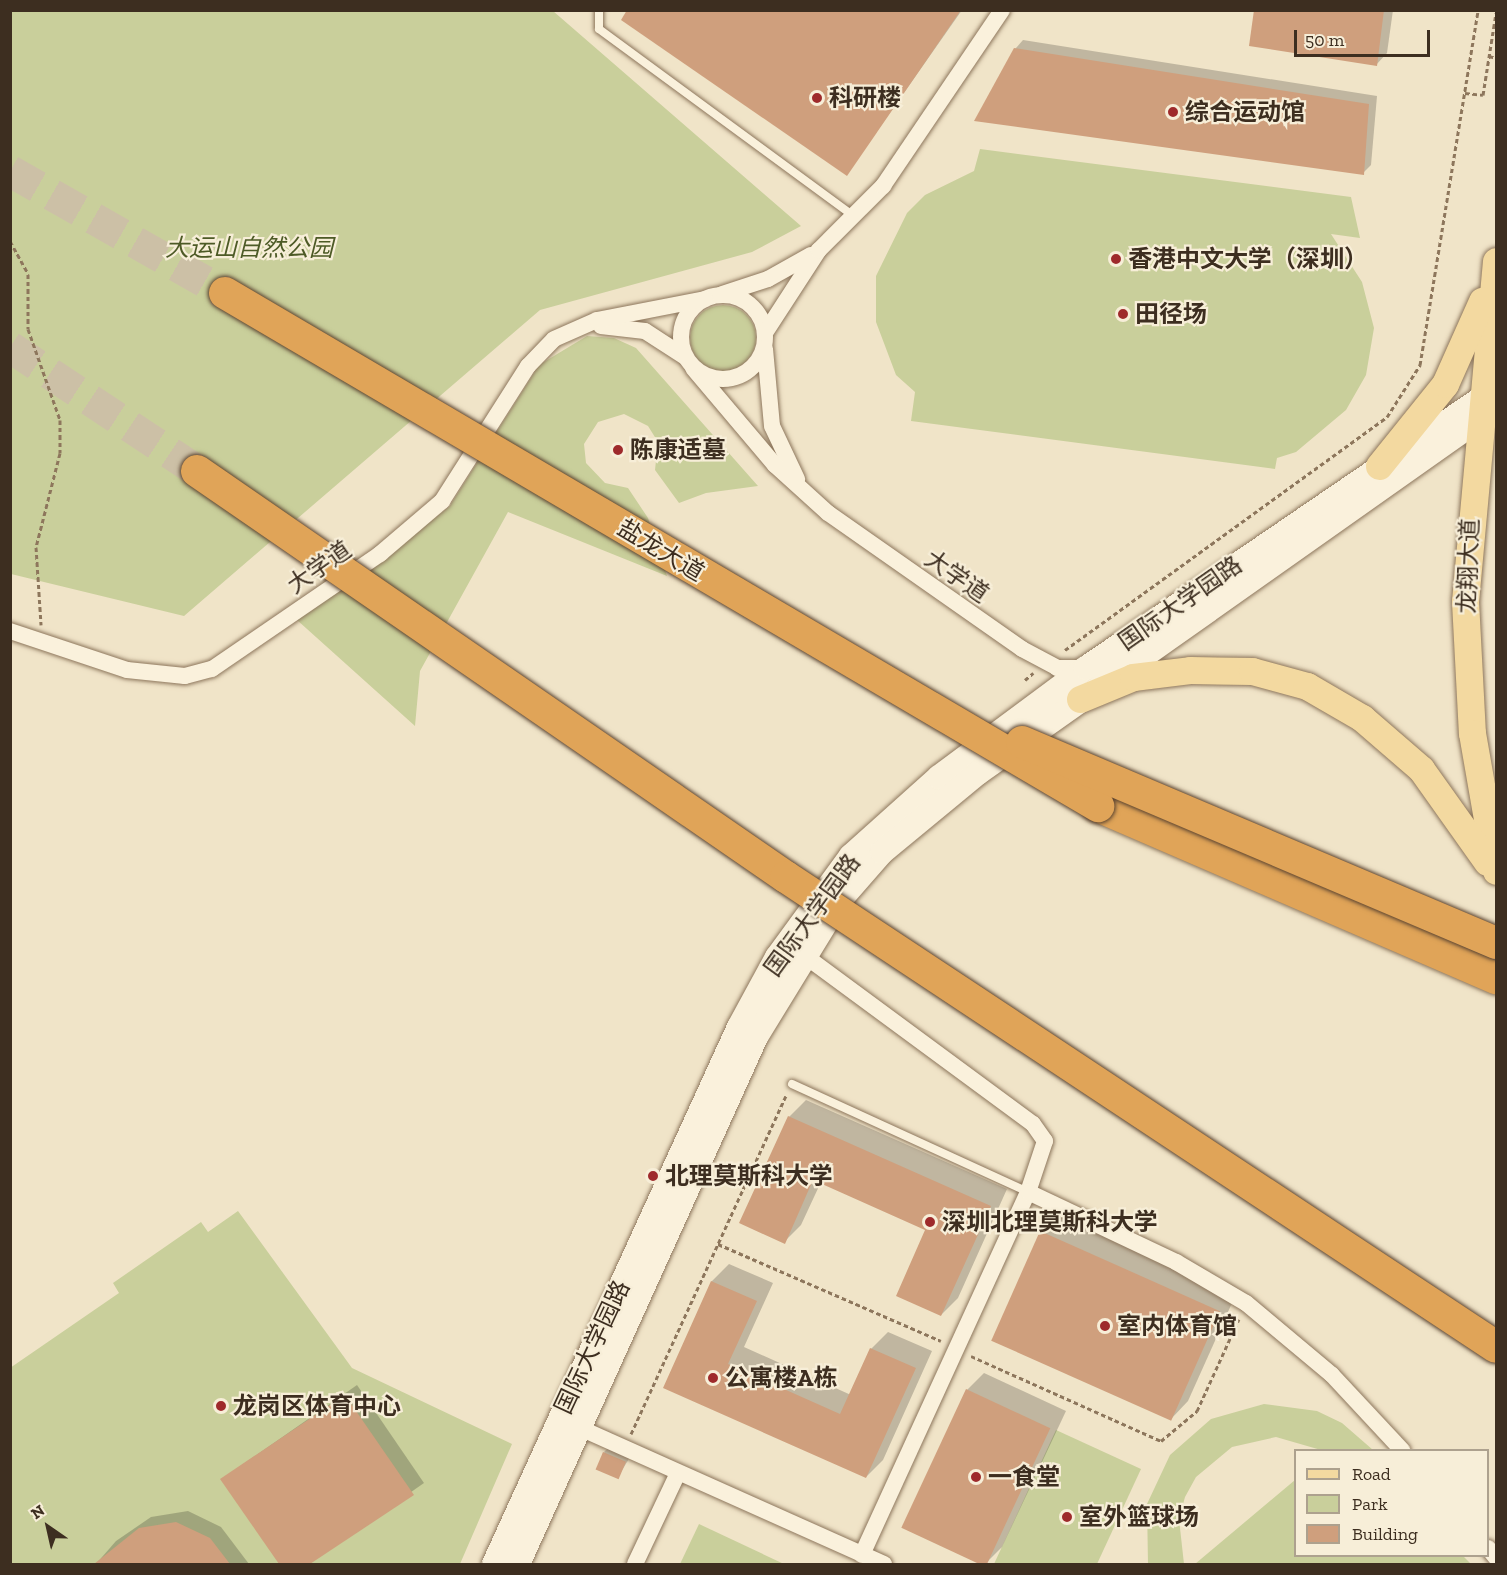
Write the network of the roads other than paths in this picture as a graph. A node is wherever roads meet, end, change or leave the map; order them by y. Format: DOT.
graph roads {
  1 [pos="599,10"];
  2 [pos="1002,10"];
  3 [pos="855,217"];
  4 [pos="819,250"];
  5 [pos="1497,259"];
  6 [pos="225,293"];
  7 [pos="711,297"];
  8 [pos="570,329"];
  9 [pos="765,339"];
  10 [pos="689,363"];
  11 [pos="1489,402"];
  12 [pos="1378,466"];
  13 [pos="197,471"];
  14 [pos="812,499"];
  15 [pos="10,631"];
  16 [pos="1086,668"];
  17 [pos="863,669"];
  18 [pos="1080,699"];
  19 [pos="1497,871"];
  20 [pos="1497,884"];
  21 [pos="1497,943"];
  22 [pos="795,948"];
  23 [pos="1497,978"];
  24 [pos="792,1084"];
  25 [pos="1028,1192"];
  26 [pos="1497,1347"];
  27 [pos="570,1424"];
  28 [pos="1401,1449"];
  29 [pos="678,1473"];
  30 [pos="862,1555"];
  31 [pos="494,1564"];
  32 [pos="518,1564"];
  33 [pos="635,1564"];
  34 [pos="884,1564"];
  1 -- 3 [label="lane"];
  2 -- 3 [label="street"];
  3 -- 4 [label="street"];
  4 -- 7 [label="street"];
  4 -- 9 [label="street"];
  5 -- 11 [label="main road, 龙翔大道"];
  5 -- 12 [label="main road"];
  6 -- 17 [label="highway, 盐龙大道, bridge"];
  7 -- 8 [label="street, 大学道"];
  7 -- 9 [label="street, 大学道"];
  7 -- 10 [label="street"];
  8 -- 10 [label="street, 大学道"];
  8 -- 15 [label="street, 大学道"];
  9 -- 10 [label="street, 大学道"];
  9 -- 14 [label="street, 大学道"];
  10 -- 14 [label="street, 大学道"];
  11 -- 12 [label="street, 国际大学园路"];
  11 -- 18 [label="street, 国际大学园路"];
  11 -- 19 [label="main road, 龙翔大道"];
  12 -- 16 [label="street, 国际大学园路"];
  13 -- 26 [label="highway, bridge"];
  14 -- 16 [label="street, 大学道"];
  16 -- 22 [label="street, 国际大学园路"];
  17 -- 21 [label="highway, bridge"];
  17 -- 23 [label="highway, 盐龙大道, bridge"];
  18 -- 20 [label="main road"];
  18 -- 22 [label="street, 国际大学园路"];
  22 -- 25 [label="street"];
  22 -- 27 [label="street, 国际大学园路"];
  24 -- 25 [label="lane"];
  25 -- 28 [label="street"];
  25 -- 30 [label="street"];
  27 -- 29 [label="street"];
  27 -- 31 [label="street, 国际大学园路"];
  27 -- 32 [label="street, 国际大学园路"];
  29 -- 30 [label="street"];
  29 -- 33 [label="street"];
  30 -- 34 [label="street"];
}
